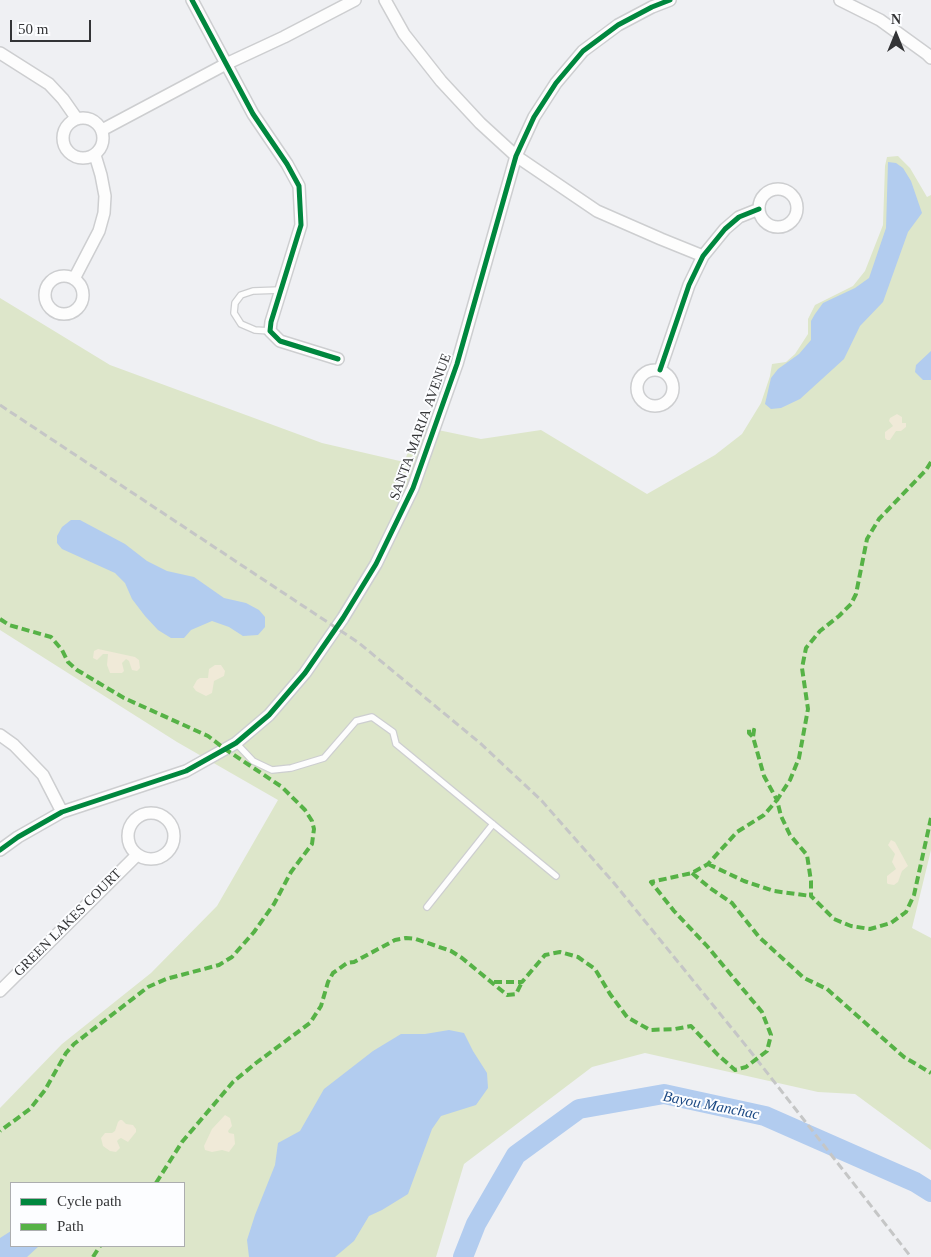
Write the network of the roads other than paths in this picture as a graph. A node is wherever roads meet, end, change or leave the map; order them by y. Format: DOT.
graph roads {
  1 [pos="192,0"];
  2 [pos="355,0"];
  3 [pos="385,0"];
  4 [pos="670,0"];
  5 [pos="840,0"];
  6 [pos="0,53"];
  7 [pos="931,58"];
  8 [pos="226,64"];
  9 [pos="77,119"];
  10 [pos="102,130"];
  11 [pos="95,155"];
  12 [pos="516,156"];
  13 [pos="759,209"];
  14 [pos="703,256"];
  15 [pos="74,279"];
  16 [pos="281,290"];
  17 [pos="270,331"];
  18 [pos="338,359"];
  19 [pos="660,370"];
  20 [pos="0,735"];
  21 [pos="236,743"];
  22 [pos="62,812"];
  23 [pos="492,824"];
  24 [pos="0,850"];
  25 [pos="137,855"];
  26 [pos="556,876"];
  27 [pos="427,907"];
  28 [pos="0,991"];
  1 -- 8 [label="street"];
  2 -- 8 [label="street"];
  3 -- 12 [label="street"];
  4 -- 12 [label="street, SANTA MARIA AVENUE"];
  5 -- 7 [label="street"];
  6 -- 9 [label="street"];
  8 -- 10 [label="street"];
  8 -- 16 [label="street"];
  9 -- 10 [label="street"];
  9 -- 11 [label="street"];
  10 -- 11 [label="street"];
  11 -- 15 [label="street"];
  12 -- 14 [label="street"];
  12 -- 21 [label="street, SANTA MARIA AVENUE"];
  13 -- 14 [label="street"];
  14 -- 19 [label="street"];
  16 -- 17 [label="street"];
  16 -- 17 [label="lane"];
  17 -- 18 [label="street"];
  20 -- 22 [label="street"];
  21 -- 22 [label="street, SANTA MARIA AVENUE"];
  21 -- 23 [label="lane"];
  22 -- 24 [label="street, SANTA MARIA AVENUE"];
  23 -- 26 [label="lane"];
  23 -- 27 [label="lane"];
  25 -- 25 [label="street"];
  25 -- 28 [label="street, GREEN LAKES COURT"];
}
